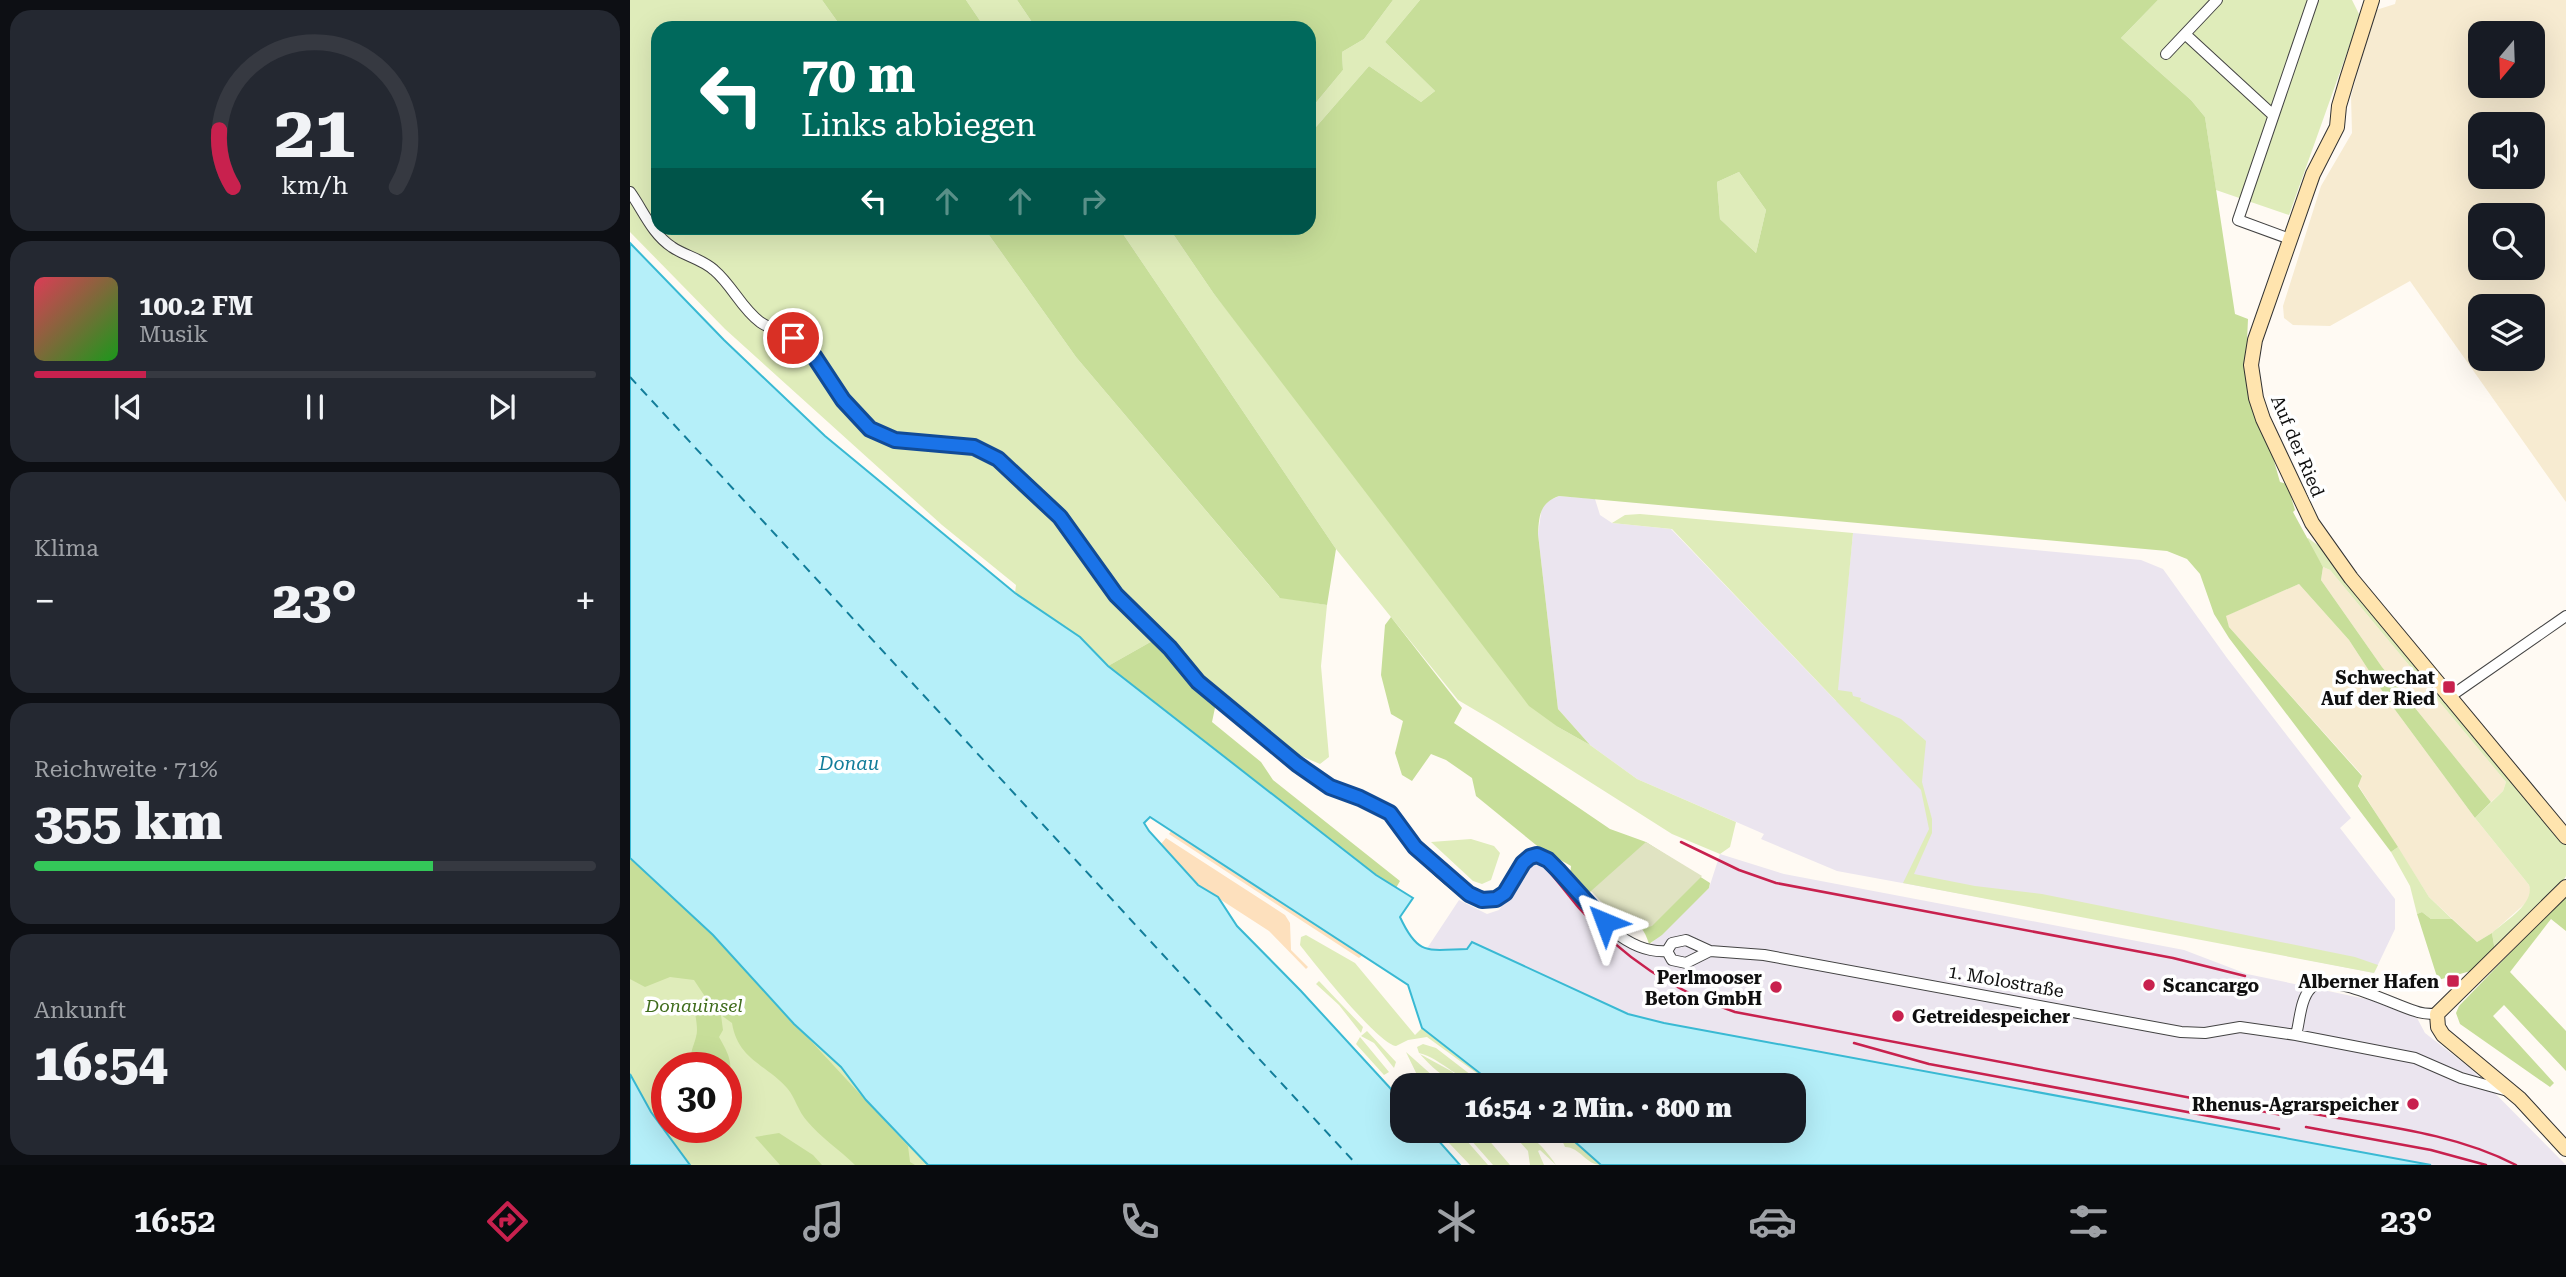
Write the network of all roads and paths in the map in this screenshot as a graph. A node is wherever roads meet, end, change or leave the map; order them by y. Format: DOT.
graph roads {
  1 [pos="2217,0"];
  2 [pos="2314,0"];
  3 [pos="2372,0"];
  4 [pos="2185,34"];
  5 [pos="2166,54"];
  6 [pos="2273,115"];
  7 [pos="630,192"];
  8 [pos="651,226"];
  9 [pos="659,235"];
  10 [pos="2290,239"];
  11 [pos="2566,616"];
  12 [pos="2448,698"];
  13 [pos="2566,836"];
  14 [pos="2566,887"];
  15 [pos="1667,951"];
  16 [pos="1710,951"];
  17 [pos="2437,1014"];
  18 [pos="2296,1035"];
  19 [pos="2511,1091"];
  20 [pos="2566,1149"];
  1 -- 4 [label="street"];
  2 -- 6 [label="street"];
  3 -- 10 [label="main road, Auf der Ried"];
  4 -- 5 [label="street"];
  4 -- 6 [label="street"];
  6 -- 10 [label="street"];
  7 -- 8 [label="street"];
  9 -- 15 [label="street"];
  10 -- 12 [label="main road, Auf der Ried"];
  11 -- 12 [label="street"];
  12 -- 13 [label="main road, Auf der Ried"];
  14 -- 17 [label="main road"];
  15 -- 16 [label="street, 1. Molostraße"];
  15 -- 16 [label="street, 1. Molostraße"];
  16 -- 18 [label="street, 1. Molostraße"];
  17 -- 18 [label="street"];
  17 -- 19 [label="main road"];
  18 -- 19 [label="street, 1. Molostraße"];
  19 -- 20 [label="main road"];
}
